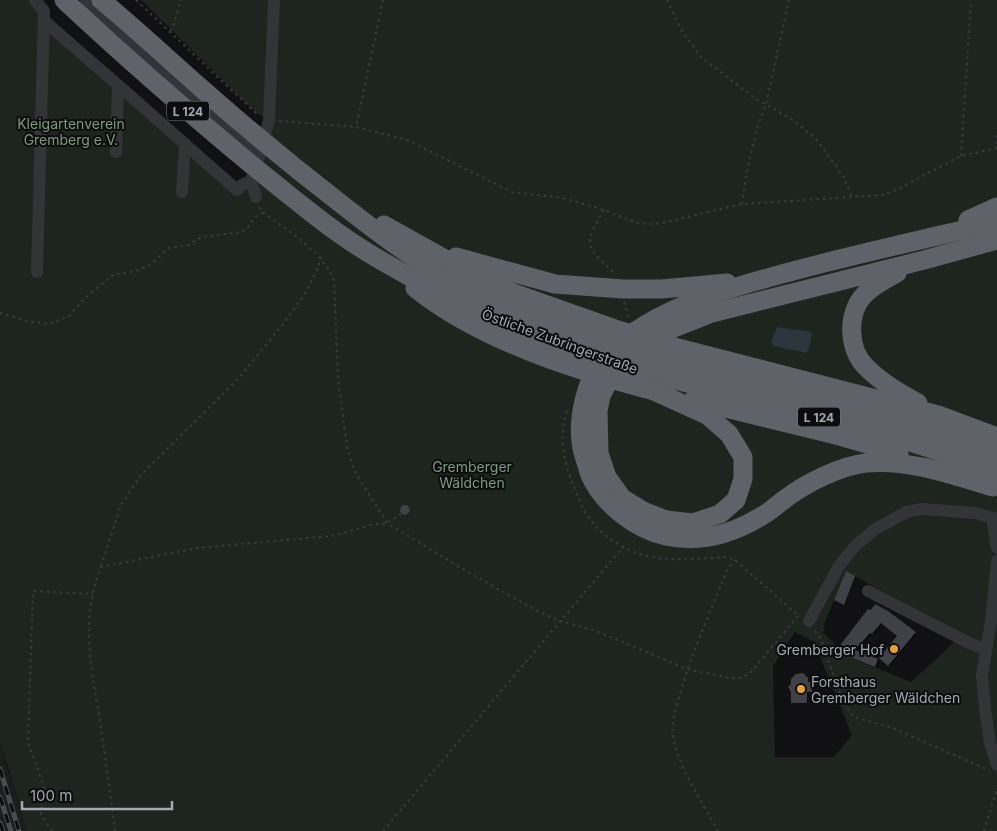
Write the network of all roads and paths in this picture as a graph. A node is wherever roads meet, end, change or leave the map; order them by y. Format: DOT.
graph roads {
  1 [pos="35,0"];
  2 [pos="64,0"];
  3 [pos="86,0"];
  4 [pos="101,0"];
  5 [pos="136,0"];
  6 [pos="182,0"];
  7 [pos="274,0"];
  8 [pos="384,0"];
  9 [pos="666,0"];
  10 [pos="789,0"];
  11 [pos="971,0"];
  12 [pos="44,21"];
  13 [pos="170,31"];
  14 [pos="118,85"];
  15 [pos="766,104"];
  16 [pos="269,121"];
  17 [pos="356,127"];
  18 [pos="997,133"];
  19 [pos="185,144"];
  20 [pos="116,152"];
  21 [pos="260,156"];
  22 [pos="961,156"];
  23 [pos="251,181"];
  24 [pos="182,192"];
  25 [pos="330,196"];
  26 [pos="256,197"];
  27 [pos="852,197"];
  28 [pos="742,204"];
  29 [pos="997,207"];
  30 [pos="263,212"];
  31 [pos="997,222"];
  32 [pos="933,237"];
  33 [pos="997,240"];
  34 [pos="429,250"];
  35 [pos="320,257"];
  36 [pos="924,260"];
  37 [pos="37,272"];
  38 [pos="763,279"];
  39 [pos="0,313"];
  40 [pos="609,335"];
  41 [pos="632,377"];
  42 [pos="654,391"];
  43 [pos="938,415"];
  44 [pos="997,437"];
  45 [pos="997,456"];
  46 [pos="996,483"];
  47 [pos="401,514"];
  48 [pos="387,523"];
  49 [pos="997,548"];
  50 [pos="735,560"];
  51 [pos="997,560"];
  52 [pos="101,567"];
  53 [pos="868,591"];
  54 [pos="93,594"];
  55 [pos="803,618"];
  56 [pos="560,621"];
  57 [pos="985,649"];
  58 [pos="687,669"];
  59 [pos="991,767"];
  60 [pos="997,788"];
  61 [pos="52,831"];
  62 [pos="115,831"];
  63 [pos="383,831"];
  64 [pos="718,831"];
  65 [pos="984,831"];
  1 -- 12 [label="lane"];
  2 -- 41 [label="highway, L 124"];
  3 -- 21 [label="lane"];
  4 -- 25 [label="highway, Östliche Zubringerstraße / L 124"];
  5 -- 13 [label="path"];
  6 -- 13 [label="path"];
  7 -- 16 [label="lane"];
  8 -- 17 [label="path"];
  9 -- 15 [label="path"];
  10 -- 15 [label="path"];
  11 -- 22 [label="path"];
  12 -- 14 [label="lane"];
  12 -- 37 [label="lane"];
  13 -- 16 [label="path"];
  14 -- 19 [label="lane"];
  14 -- 20 [label="lane"];
  15 -- 27 [label="path"];
  15 -- 28 [label="path"];
  16 -- 17 [label="path"];
  16 -- 21 [label="lane"];
  17 -- 28 [label="path"];
  18 -- 22 [label="path"];
  19 -- 23 [label="lane"];
  19 -- 24 [label="lane"];
  21 -- 23 [label="lane"];
  22 -- 27 [label="path"];
  23 -- 26 [label="lane"];
  25 -- 34 [label="highway"];
  25 -- 40 [label="highway, Östliche Zubringerstraße / L 124"];
  26 -- 30 [label="path"];
  27 -- 28 [label="path"];
  29 -- 32 [label="highway"];
  30 -- 35 [label="path"];
  30 -- 39 [label="path"];
  31 -- 32 [label="highway"];
  32 -- 38 [label="highway"];
  33 -- 36 [label="highway"];
  34 -- 38 [label="highway"];
  34 -- 40 [label="highway"];
  35 -- 48 [label="path"];
  35 -- 52 [label="path"];
  36 -- 42 [label="highway"];
  36 -- 43 [label="highway"];
  38 -- 46 [label="highway"];
  40 -- 43 [label="highway"];
  40 -- 45 [label="highway, Östliche Zubringerstraße / L 124"];
  41 -- 42 [label="highway"];
  41 -- 46 [label="highway, Östliche Zubringerstraße / L 124"];
  42 -- 46 [label="highway"];
  43 -- 44 [label="highway"];
  47 -- 48 [label="path"];
  48 -- 52 [label="path"];
  48 -- 56 [label="path"];
  49 -- 55 [label="lane"];
  50 -- 55 [label="path"];
  50 -- 56 [label="path"];
  50 -- 58 [label="path"];
  51 -- 57 [label="lane"];
  52 -- 54 [label="path"];
  53 -- 57 [label="lane"];
  54 -- 61 [label="path"];
  54 -- 62 [label="path"];
  55 -- 58 [label="path"];
  55 -- 59 [label="path"];
  56 -- 58 [label="path"];
  56 -- 63 [label="path"];
  57 -- 59 [label="lane"];
  58 -- 64 [label="path"];
  60 -- 65 [label="path"];
}
